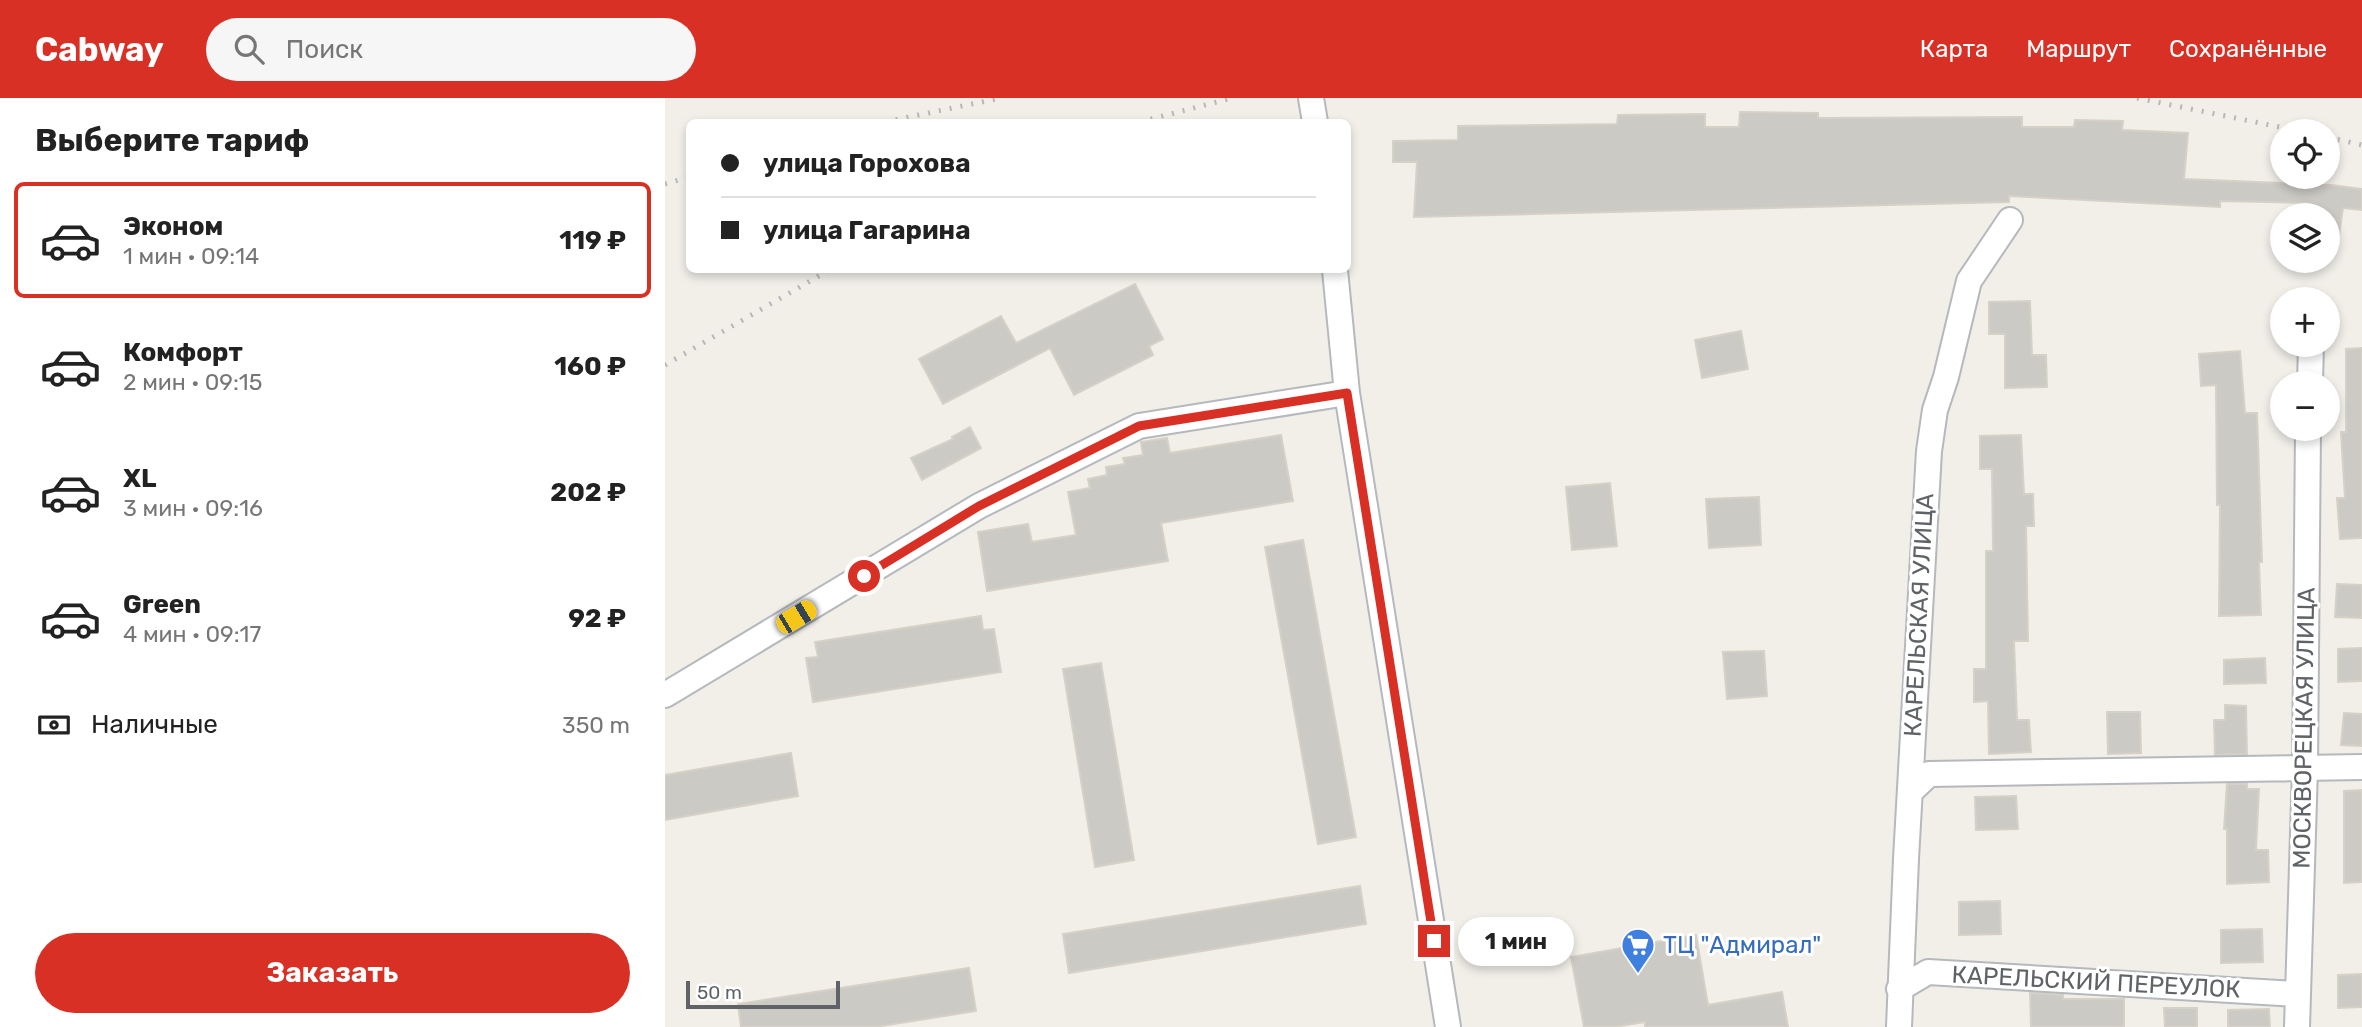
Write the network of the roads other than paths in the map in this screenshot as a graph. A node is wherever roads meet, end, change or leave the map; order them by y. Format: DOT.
graph roads {
  1 [pos="1311,98"];
  2 [pos="1314,119"];
  3 [pos="2010,220"];
  4 [pos="1335,273"];
  5 [pos="1347,393"];
  6 [pos="2308,441"];
  7 [pos="665,695"];
  8 [pos="2305,768"];
  9 [pos="2362,768"];
  10 [pos="1909,792"];
  11 [pos="1899,989"];
  12 [pos="2297,994"];
  13 [pos="1448,1027"];
  14 [pos="1899,1027"];
  15 [pos="2297,1027"];
  1 -- 2 [label="street"];
  3 -- 10 [label="street, КАРЕЛЬСКАЯ УЛИЦА"];
  4 -- 5 [label="street"];
  5 -- 7 [label="street"];
  5 -- 13 [label="street"];
  6 -- 8 [label="street, МОСКВОРЕЦКАЯ УЛИЦА"];
  8 -- 9 [label="street"];
  8 -- 10 [label="street"];
  8 -- 12 [label="street, МОСКВОРЕЦКАЯ УЛИЦА"];
  10 -- 11 [label="street, КАРЕЛЬСКАЯ УЛИЦА"];
  11 -- 12 [label="street, КАРЕЛЬСКИЙ ПЕРЕУЛОК"];
  11 -- 14 [label="street, КАРЕЛЬСКАЯ УЛИЦА"];
  12 -- 15 [label="street, МОСКВОРЕЦКАЯ УЛИЦА"];
}
